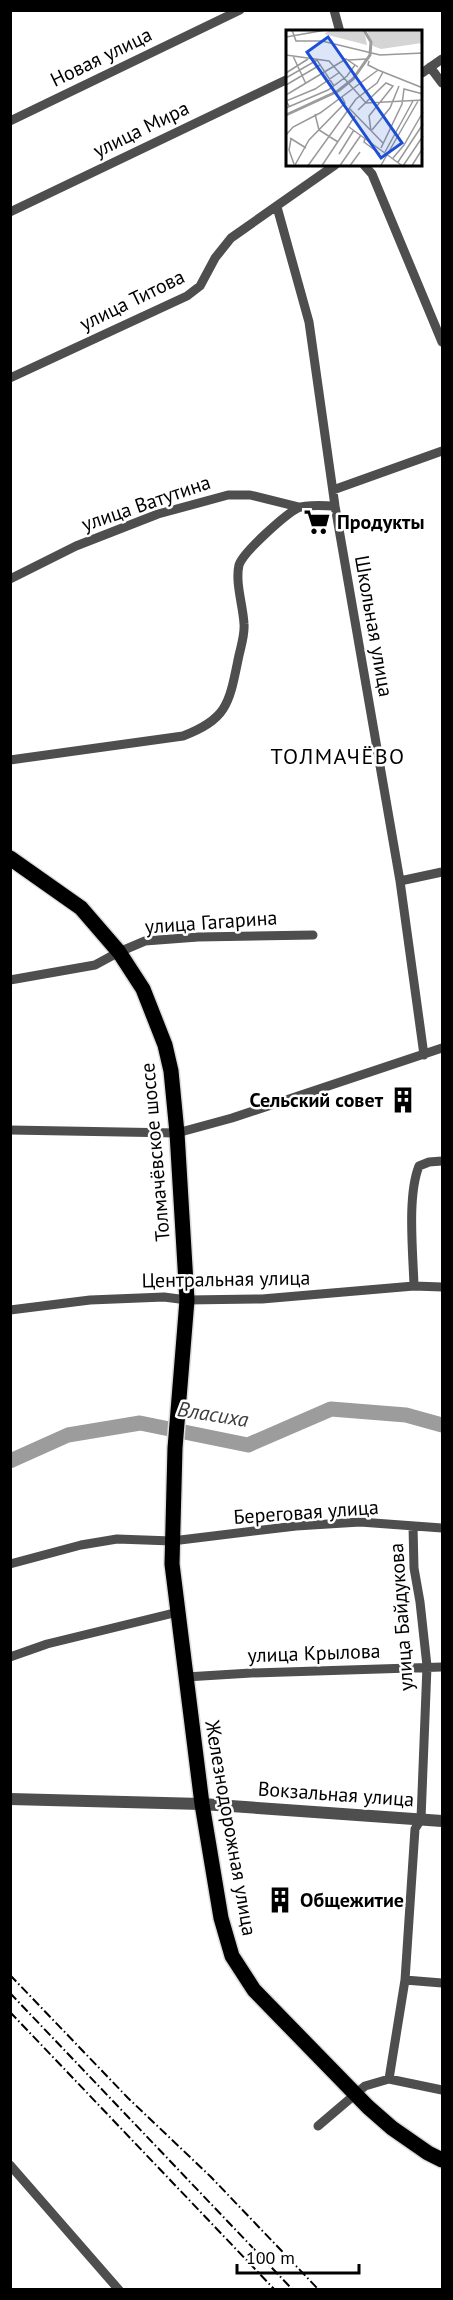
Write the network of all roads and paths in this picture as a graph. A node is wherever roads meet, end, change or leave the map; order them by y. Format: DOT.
graph roads {
  1 [pos="240,10"];
  2 [pos="333,10"];
  3 [pos="339,30"];
  4 [pos="442,59"];
  5 [pos="426,70"];
  6 [pos="286,80"];
  7 [pos="442,83"];
  8 [pos="10,121"];
  9 [pos="334,166"];
  10 [pos="365,166"];
  11 [pos="277,207"];
  12 [pos="10,212"];
  13 [pos="442,342"];
  14 [pos="10,378"];
  15 [pos="442,451"];
  16 [pos="333,490"];
  17 [pos="335,506"];
  18 [pos="299,507"];
  19 [pos="10,579"];
  20 [pos="10,760"];
  21 [pos="10,858"];
  22 [pos="442,872"];
  23 [pos="399,881"];
  24 [pos="313,934"];
  25 [pos="119,952"];
  26 [pos="10,980"];
  27 [pos="442,1048"];
  28 [pos="424,1055"];
  29 [pos="10,1130"];
  30 [pos="177,1133"];
  31 [pos="442,1161"];
  32 [pos="414,1286"];
  33 [pos="442,1287"];
  34 [pos="188,1299"];
  35 [pos="10,1311"];
  36 [pos="175,1448"];
  37 [pos="413,1526"];
  38 [pos="442,1528"];
  39 [pos="172,1541"];
  40 [pos="10,1564"];
  41 [pos="178,1612"];
  42 [pos="10,1657"];
  43 [pos="427,1666"];
  44 [pos="442,1667"];
  45 [pos="186,1677"];
  46 [pos="10,1799"];
  47 [pos="202,1804"];
  48 [pos="421,1820"];
  49 [pos="442,1821"];
  50 [pos="405,1980"];
  51 [pos="442,1983"];
  52 [pos="389,2079"];
  53 [pos="442,2090"];
  54 [pos="355,2093"];
  55 [pos="318,2126"];
  56 [pos="442,2160"];
  57 [pos="10,2165"];
  58 [pos="119,2289"];
  1 -- 8 [label="street, Новая улица"];
  2 -- 3 [label="street"];
  4 -- 5 [label="street"];
  5 -- 7 [label="street"];
  6 -- 12 [label="street, улица Мира"];
  9 -- 11 [label="street, улица Титова"];
  10 -- 13 [label="street"];
  11 -- 14 [label="street, улица Титова"];
  11 -- 16 [label="street, Школьная улица"];
  15 -- 16 [label="street"];
  16 -- 17 [label="street, Школьная улица"];
  17 -- 18 [label="street, улица Ватутина"];
  17 -- 23 [label="street, Школьная улица"];
  18 -- 19 [label="street, улица Ватутина"];
  18 -- 20 [label="street"];
  21 -- 25 [label="main road, Толмачёвское шоссе"];
  22 -- 23 [label="street"];
  23 -- 28 [label="street, Школьная улица"];
  24 -- 25 [label="street, улица Гагарина"];
  25 -- 26 [label="street, улица Гагарина"];
  25 -- 30 [label="main road, Толмачёвское шоссе"];
  27 -- 28 [label="street"];
  28 -- 30 [label="street"];
  29 -- 30 [label="street"];
  30 -- 34 [label="main road, Толмачёвское шоссе"];
  31 -- 32 [label="street"];
  32 -- 33 [label="street, Центральная улица"];
  32 -- 34 [label="street, Центральная улица"];
  34 -- 35 [label="street, Центральная улица"];
  34 -- 36 [label="main road, Толмачёвское шоссе"];
  36 -- 39 [label="main road, Железнодорожная улица"];
  37 -- 38 [label="street, Береговая улица"];
  37 -- 39 [label="street, Береговая улица"];
  37 -- 43 [label="street, улица Байдукова"];
  39 -- 40 [label="street, Береговая улица"];
  39 -- 41 [label="main road, Железнодорожная улица"];
  41 -- 42 [label="street"];
  41 -- 45 [label="main road, Железнодорожная улица"];
  43 -- 44 [label="street, улица Крылова"];
  43 -- 45 [label="street, улица Крылова"];
  43 -- 48 [label="street, улица Байдукова"];
  45 -- 47 [label="main road, Железнодорожная улица"];
  46 -- 47 [label="street, Вокзальная улица"];
  47 -- 48 [label="street, Вокзальная улица"];
  47 -- 54 [label="main road, Железнодорожная улица"];
  48 -- 49 [label="street, Вокзальная улица"];
  48 -- 50 [label="street, улица Байдукова"];
  50 -- 51 [label="street"];
  50 -- 52 [label="street, улица Байдукова"];
  52 -- 53 [label="street"];
  52 -- 54 [label="street"];
  54 -- 55 [label="street"];
  54 -- 56 [label="main road, Железнодорожная улица"];
  57 -- 58 [label="street"];
}
